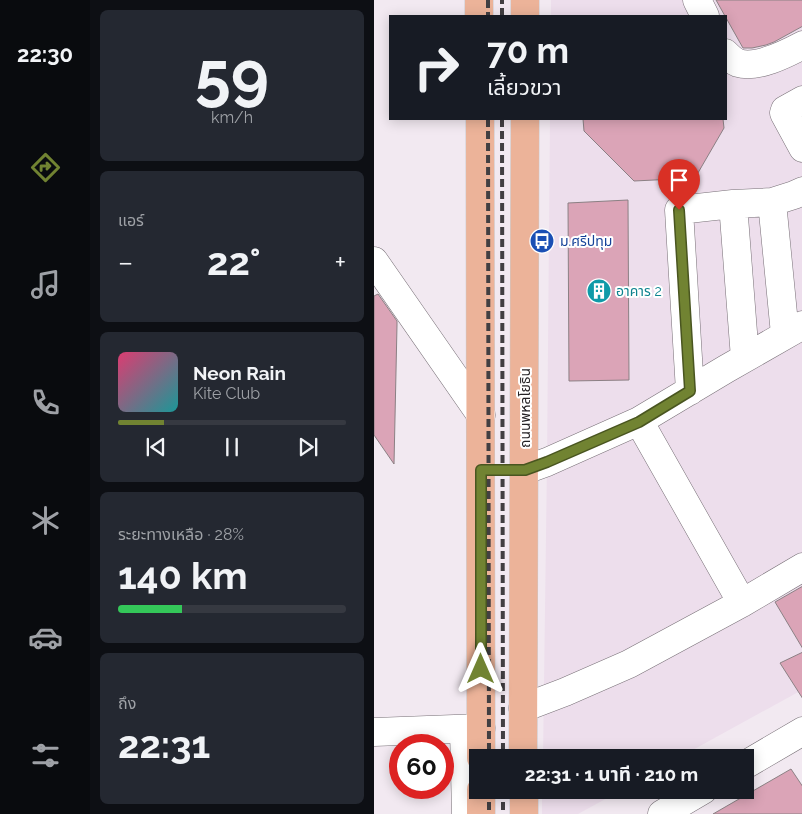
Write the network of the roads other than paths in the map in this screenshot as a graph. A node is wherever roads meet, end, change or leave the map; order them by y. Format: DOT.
graph roads {
  1 [pos="479,0"];
  2 [pos="525,0"];
  3 [pos="697,0"];
  4 [pos="479,15"];
  5 [pos="525,15"];
  6 [pos="704,15"];
  7 [pos="727,55"];
  8 [pos="797,57"];
  9 [pos="802,100"];
  10 [pos="480,120"];
  11 [pos="525,120"];
  12 [pos="802,148"];
  13 [pos="802,191"];
  14 [pos="772,202"];
  15 [pos="733,204"];
  16 [pos="374,261"];
  17 [pos="794,330"];
  18 [pos="745,358"];
  19 [pos="690,391"];
  20 [pos="481,415"];
  21 [pos="639,422"];
  22 [pos="481,470"];
  23 [pos="525,470"];
  24 [pos="802,567"];
  25 [pos="742,603"];
  26 [pos="523,708"];
  27 [pos="473,729"];
  28 [pos="802,731"];
  29 [pos="374,732"];
  30 [pos="479,749"];
  31 [pos="524,749"];
  32 [pos="754,760"];
  33 [pos="481,799"];
  34 [pos="524,799"];
  35 [pos="687,799"];
  36 [pos="466,814"];
  37 [pos="481,814"];
  38 [pos="524,814"];
  39 [pos="662,814"];
  1 -- 4 [label="main road"];
  2 -- 5 [label="main road"];
  3 -- 6 [label="street"];
  7 -- 8 [label="street"];
  9 -- 12 [label="street"];
  10 -- 20 [label="main road"];
  11 -- 23 [label="main road, ถนนพหลโยธิน"];
  13 -- 14 [label="street"];
  14 -- 15 [label="street"];
  14 -- 17 [label="street"];
  15 -- 18 [label="street"];
  15 -- 19 [label="street"];
  16 -- 20 [label="street"];
  17 -- 18 [label="street"];
  18 -- 19 [label="street"];
  19 -- 21 [label="street"];
  20 -- 22 [label="main road"];
  21 -- 23 [label="street"];
  21 -- 25 [label="street"];
  22 -- 23 [label="main road"];
  22 -- 27 [label="main road"];
  23 -- 26 [label="main road, ถนนพหลโยธิน"];
  24 -- 25 [label="street"];
  25 -- 26 [label="street"];
  26 -- 31 [label="main road, ถนนพหลโยธิน"];
  27 -- 29 [label="street"];
  27 -- 30 [label="main road"];
  27 -- 36 [label="street"];
  28 -- 32 [label="street"];
  33 -- 37 [label="main road"];
  34 -- 38 [label="main road"];
  35 -- 39 [label="street"];
}
